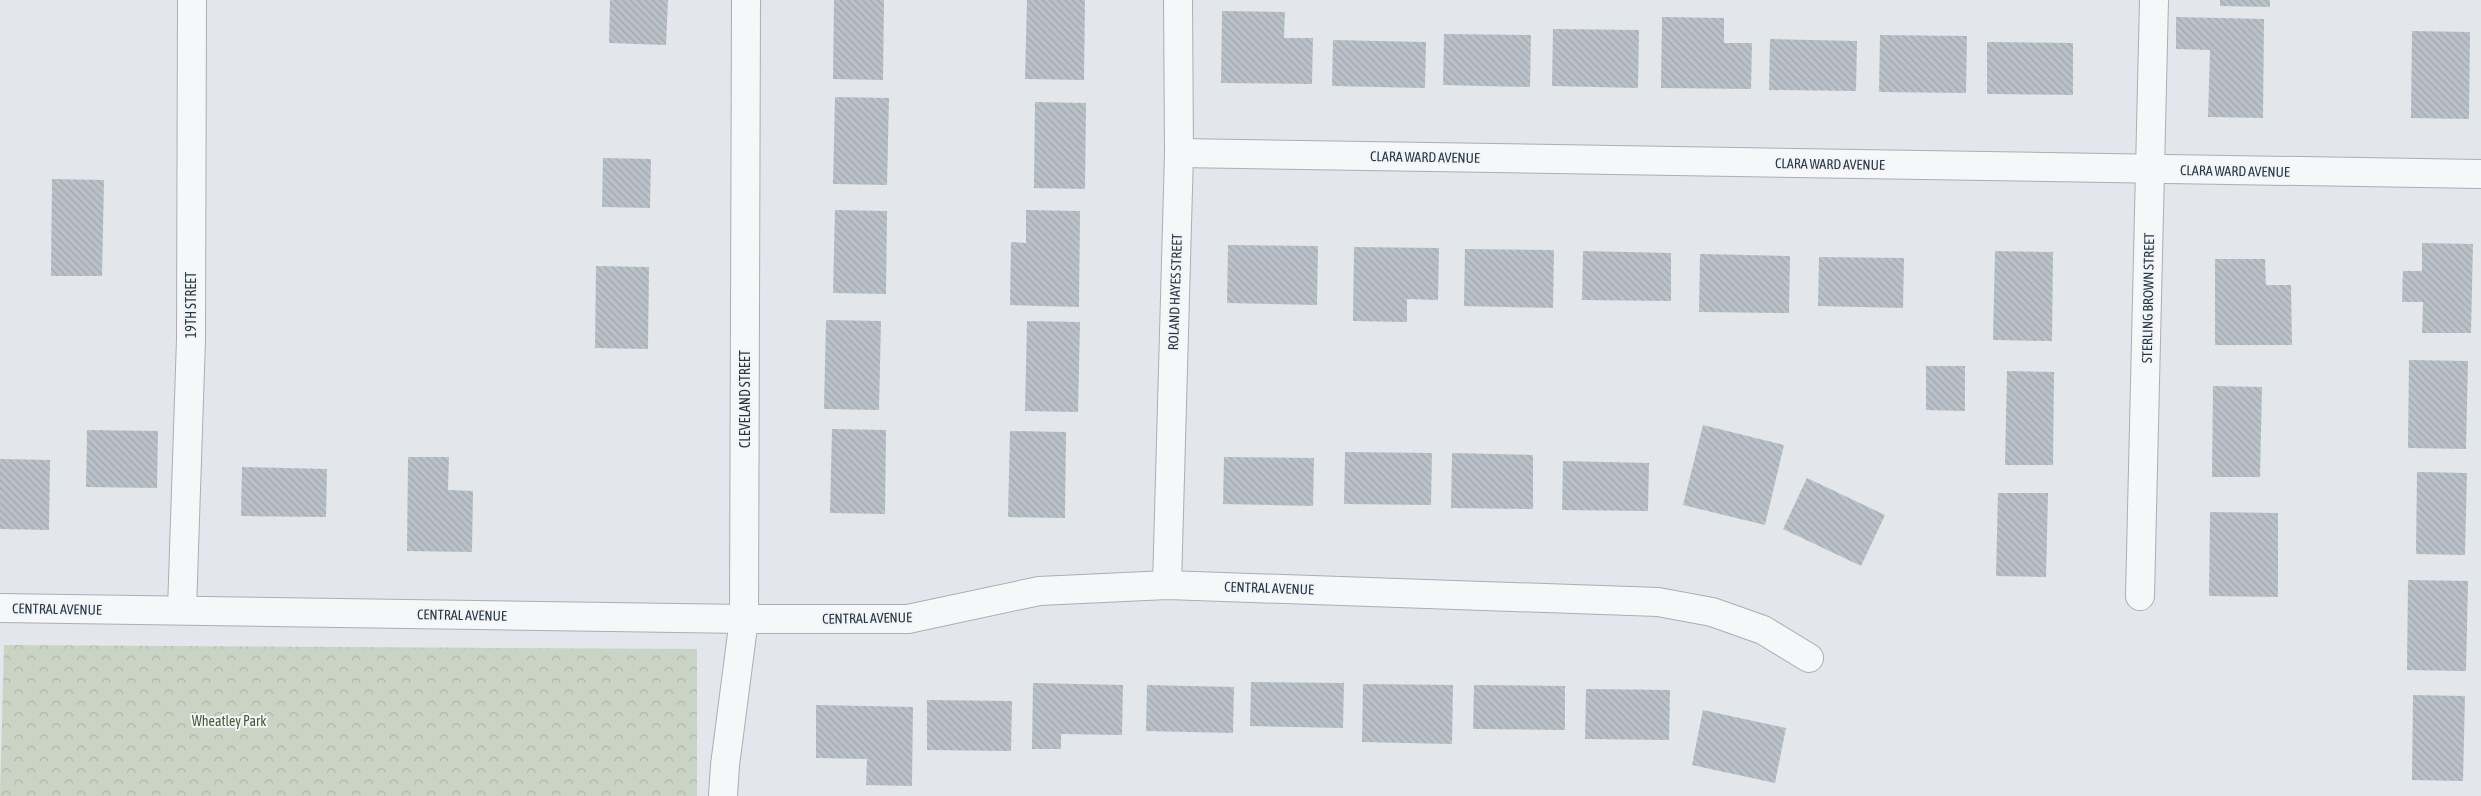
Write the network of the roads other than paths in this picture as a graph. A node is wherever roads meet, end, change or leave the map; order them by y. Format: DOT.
graph roads {
  1 [pos="192,0"];
  2 [pos="746,0"];
  3 [pos="1178,0"];
  4 [pos="2154,0"];
  5 [pos="1179,153"];
  6 [pos="2151,170"];
  7 [pos="2481,174"];
  8 [pos="1167,585"];
  9 [pos="2140,596"];
  10 [pos="0,608"];
  11 [pos="182,610"];
  12 [pos="744,619"];
  13 [pos="1809,658"];
  14 [pos="723,796"];
  1 -- 11 [label="street, 19TH STREET"];
  2 -- 12 [label="street, CLEVELAND STREET"];
  3 -- 5 [label="street, ROLAND HAYES STREET"];
  4 -- 6 [label="street, STERLING BROWN STREET"];
  5 -- 6 [label="street, CLARA WARD AVENUE"];
  5 -- 8 [label="street, ROLAND HAYES STREET"];
  6 -- 7 [label="street, CLARA WARD AVENUE"];
  6 -- 9 [label="street, STERLING BROWN STREET"];
  8 -- 12 [label="street, CENTRAL AVENUE"];
  8 -- 13 [label="street, CENTRAL AVENUE"];
  10 -- 11 [label="street, CENTRAL AVENUE"];
  11 -- 12 [label="street, CENTRAL AVENUE"];
  12 -- 14 [label="street, CLEVELAND STREET"];
}
